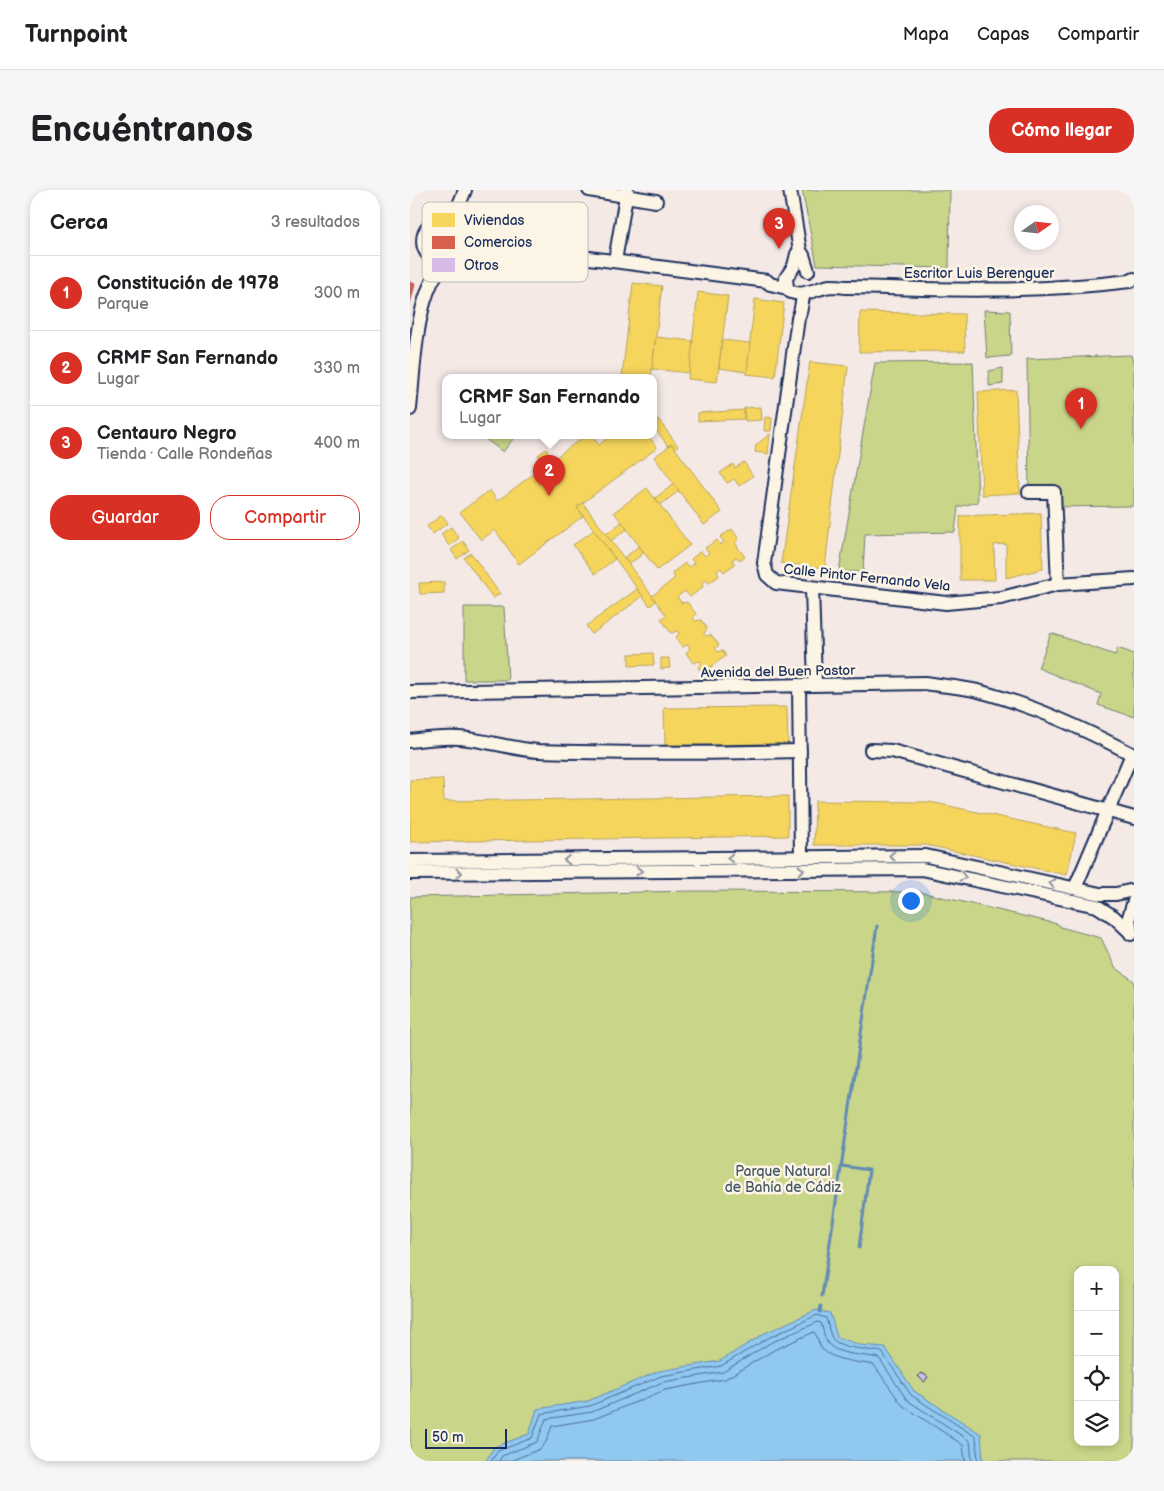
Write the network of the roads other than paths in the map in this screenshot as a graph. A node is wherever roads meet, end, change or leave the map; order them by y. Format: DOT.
graph roads {
  1 [pos="465,190"];
  2 [pos="588,190"];
  3 [pos="790,190"];
  4 [pos="626,193"];
  5 [pos="656,201"];
  6 [pos="460,202"];
  7 [pos="800,251"];
  8 [pos="588,258"];
  9 [pos="615,261"];
  10 [pos="789,272"];
  11 [pos="810,273"];
  12 [pos="1133,280"];
  13 [pos="767,281"];
  14 [pos="431,282"];
  15 [pos="828,286"];
  16 [pos="789,290"];
  17 [pos="806,293"];
  18 [pos="798,318"];
  19 [pos="413,338"];
  20 [pos="410,409"];
  21 [pos="1029,492"];
  22 [pos="1134,578"];
  23 [pos="1058,584"];
  24 [pos="812,588"];
  25 [pos="815,684"];
  26 [pos="799,685"];
  27 [pos="410,692"];
  28 [pos="410,741"];
  29 [pos="800,750"];
  30 [pos="871,750"];
  31 [pos="1133,755"];
  32 [pos="1108,810"];
  33 [pos="1134,818"];
  34 [pos="801,857"];
  35 [pos="410,861"];
  36 [pos="410,873"];
  37 [pos="1076,888"];
  38 [pos="1134,890"];
  39 [pos="1134,901"];
  40 [pos="1132,937"];
  1 -- 6 [label="street"];
  2 -- 4 [label="street"];
  3 -- 7 [label="street"];
  4 -- 5 [label="street"];
  4 -- 9 [label="street"];
  7 -- 10 [label="street"];
  7 -- 11 [label="street"];
  8 -- 9 [label="street"];
  9 -- 13 [label="street"];
  10 -- 11 [label="street"];
  10 -- 13 [label="street"];
  10 -- 16 [label="street"];
  11 -- 15 [label="street"];
  11 -- 17 [label="street"];
  12 -- 15 [label="street, Escritor Luis Berenguer"];
  13 -- 16 [label="street"];
  14 -- 19 [label="street"];
  15 -- 17 [label="street, Escritor Luis Berenguer"];
  16 -- 17 [label="street"];
  16 -- 18 [label="street, Calle Pintor Fernando Vela"];
  17 -- 18 [label="street, Calle Pintor Fernando Vela"];
  18 -- 24 [label="street, Calle Pintor Fernando Vela"];
  19 -- 20 [label="street"];
  21 -- 23 [label="street"];
  22 -- 23 [label="street, Calle Pintor Fernando Vela"];
  23 -- 24 [label="street, Calle Pintor Fernando Vela"];
  24 -- 25 [label="street"];
  25 -- 26 [label="street, Avenida del Buen Pastor"];
  25 -- 31 [label="street, Avenida del Buen Pastor"];
  26 -- 27 [label="street, Avenida del Buen Pastor"];
  26 -- 29 [label="street"];
  28 -- 29 [label="street"];
  29 -- 34 [label="street"];
  30 -- 32 [label="street"];
  31 -- 32 [label="street"];
  32 -- 33 [label="street"];
  32 -- 37 [label="street"];
  34 -- 35 [label="street, one-way"];
  37 -- 34 [label="street, one-way"];
  36 -- 40 [label="street, one-way"];
  37 -- 38 [label="street"];
  39 -- 40 [label="street"];
}
